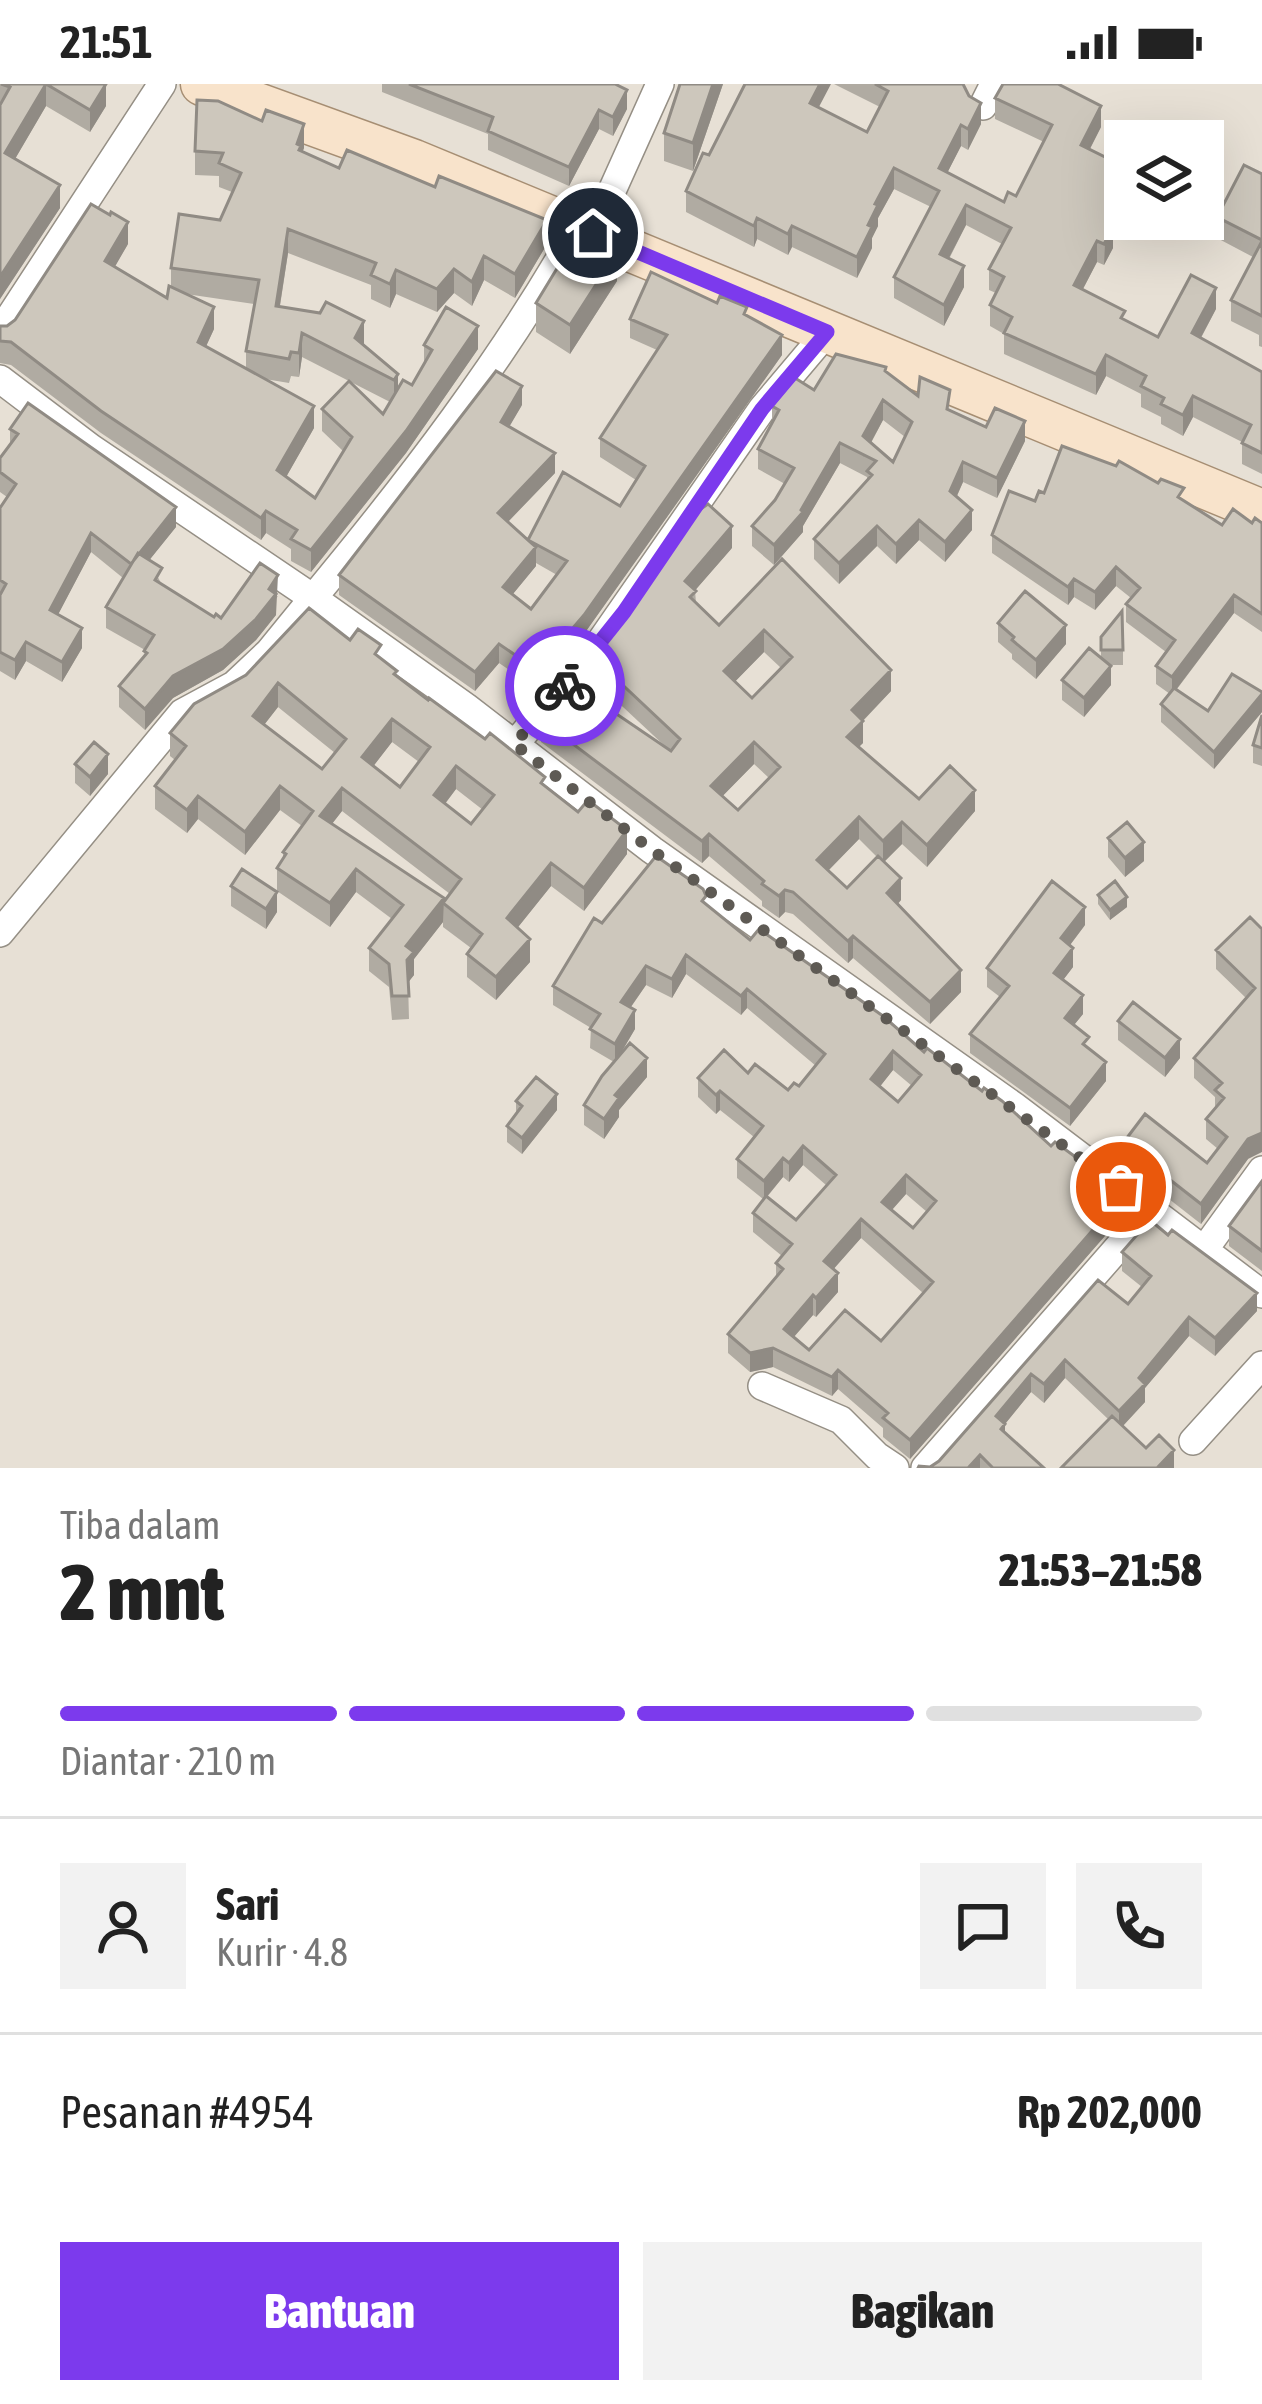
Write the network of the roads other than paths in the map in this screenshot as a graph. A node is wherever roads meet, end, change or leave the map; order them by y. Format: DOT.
graph roads {
  1 [pos="162,84"];
  2 [pos="202,84"];
  3 [pos="278,84"];
  4 [pos="660,84"];
  5 [pos="592,224"];
  6 [pos="0,332"];
  7 [pos="827,332"];
  8 [pos="0,379"];
  9 [pos="1065,418"];
  10 [pos="1262,487"];
  11 [pos="1262,511"];
  12 [pos="314,598"];
  13 [pos="514,744"];
  14 [pos="0,933"];
  15 [pos="1262,1170"];
  16 [pos="1150,1211"];
  17 [pos="1204,1250"];
  18 [pos="1262,1294"];
  19 [pos="1262,1365"];
  20 [pos="762,1386"];
  21 [pos="1193,1441"];
  22 [pos="895,1468"];
  23 [pos="925,1468"];
  1 -- 6 [label="street"];
  2 -- 5 [label="main road"];
  3 -- 5 [label="main road"];
  4 -- 5 [label="street"];
  5 -- 7 [label="main road"];
  5 -- 9 [label="main road"];
  5 -- 12 [label="street"];
  7 -- 9 [label="main road"];
  7 -- 13 [label="street"];
  8 -- 12 [label="street"];
  9 -- 10 [label="main road"];
  9 -- 11 [label="main road"];
  12 -- 13 [label="street"];
  12 -- 14 [label="street"];
  13 -- 16 [label="street"];
  15 -- 17 [label="street"];
  16 -- 17 [label="street"];
  16 -- 23 [label="street"];
  17 -- 18 [label="street"];
  19 -- 21 [label="street"];
  20 -- 22 [label="street"];
}
